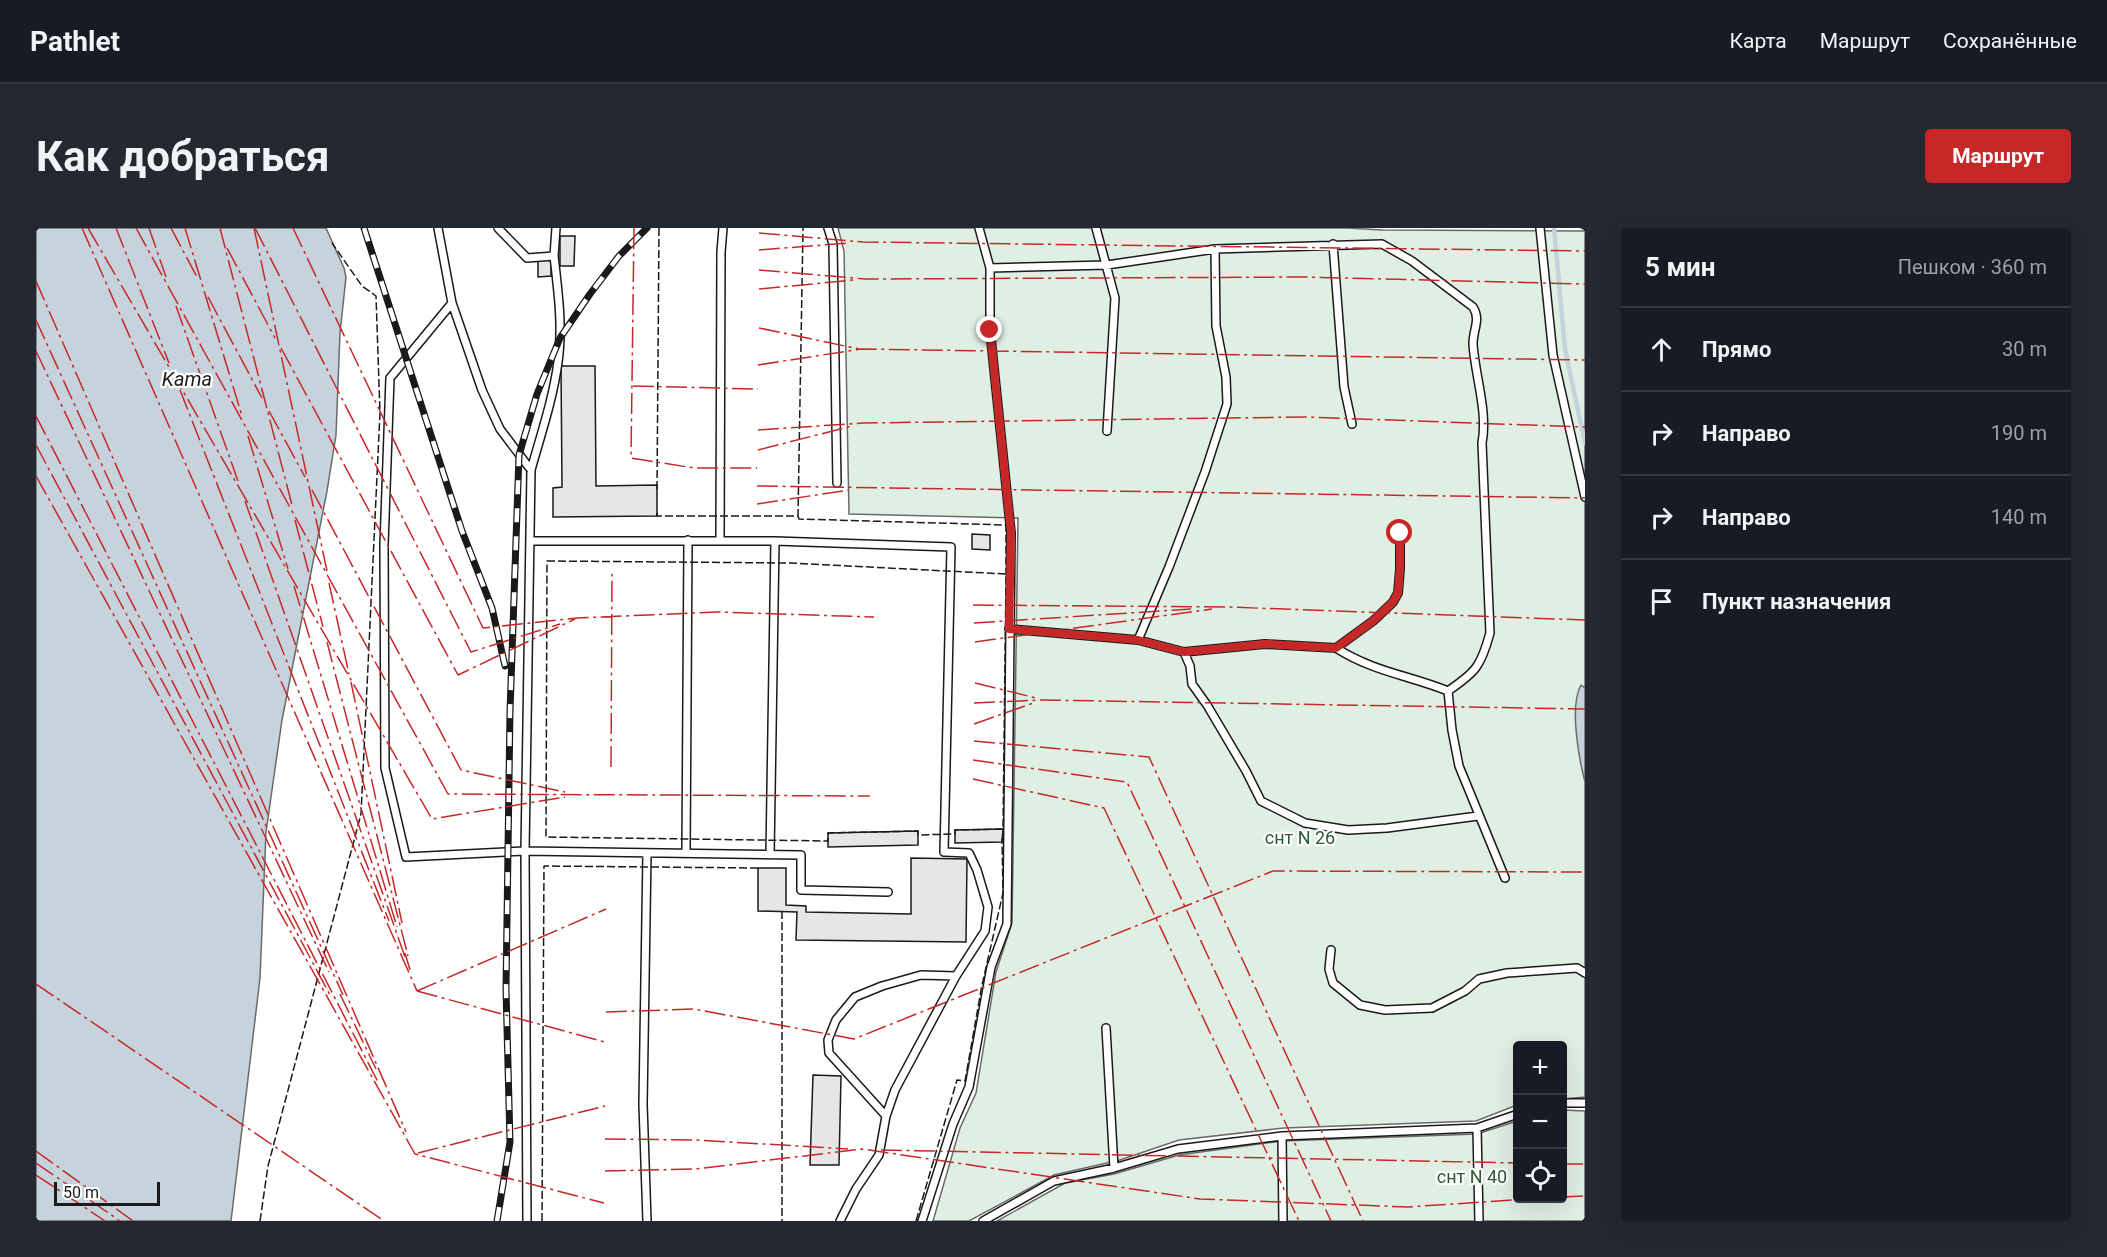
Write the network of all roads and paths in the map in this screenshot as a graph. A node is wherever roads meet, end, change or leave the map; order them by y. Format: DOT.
graph roads {
  1 [pos="438,228"];
  2 [pos="498,228"];
  3 [pos="556,228"];
  4 [pos="723,228"];
  5 [pos="828,228"];
  6 [pos="979,228"];
  7 [pos="1096,228"];
  8 [pos="1540,228"];
  9 [pos="1333,244"];
  10 [pos="1215,249"];
  11 [pos="555,256"];
  12 [pos="1107,266"];
  13 [pos="990,268"];
  14 [pos="452,303"];
  15 [pos="1352,424"];
  16 [pos="1107,431"];
  17 [pos="531,470"];
  18 [pos="837,483"];
  19 [pos="1585,497"];
  20 [pos="1400,533"];
  21 [pos="688,540"];
  22 [pos="720,540"];
  23 [pos="530,541"];
  24 [pos="775,541"];
  25 [pos="1009,629"];
  26 [pos="1138,640"];
  27 [pos="1336,648"];
  28 [pos="1184,652"];
  29 [pos="1448,691"];
  30 [pos="1479,816"];
  31 [pos="525,851"];
  32 [pos="647,853"];
  33 [pos="686,853"];
  34 [pos="770,855"];
  35 [pos="1505,878"];
  36 [pos="888,892"];
  37 [pos="1331,950"];
  38 [pos="1585,973"];
  39 [pos="956,976"];
  40 [pos="1106,1028"];
  41 [pos="1567,1102"];
  42 [pos="1585,1103"];
  43 [pos="886,1116"];
  44 [pos="1513,1116"];
  45 [pos="1477,1128"];
  46 [pos="1282,1136"];
  47 [pos="1114,1168"];
  48 [pos="527,1221"];
  49 [pos="647,1221"];
  50 [pos="840,1221"];
  51 [pos="922,1221"];
  52 [pos="983,1221"];
  53 [pos="1283,1221"];
  54 [pos="1479,1221"];
  1 -- 14 [label="lane"];
  2 -- 11 [label="lane"];
  3 -- 11 [label="lane"];
  4 -- 22 [label="lane"];
  5 -- 18 [label="lane"];
  6 -- 13 [label="lane"];
  7 -- 12 [label="lane"];
  8 -- 19 [label="lane"];
  9 -- 10 [label="lane"];
  9 -- 15 [label="lane"];
  9 -- 29 [label="lane"];
  10 -- 12 [label="lane"];
  10 -- 26 [label="lane"];
  11 -- 17 [label="lane"];
  12 -- 13 [label="lane"];
  12 -- 16 [label="lane"];
  13 -- 25 [label="lane"];
  14 -- 17 [label="lane"];
  14 -- 31 [label="lane"];
  17 -- 23 [label="lane"];
  20 -- 27 [label="lane"];
  21 -- 22 [label="lane"];
  21 -- 23 [label="lane"];
  21 -- 33 [label="lane"];
  22 -- 24 [label="lane"];
  23 -- 31 [label="lane"];
  24 -- 34 [label="lane"];
  24 -- 39 [label="lane"];
  25 -- 26 [label="lane"];
  25 -- 51 [label="lane"];
  26 -- 28 [label="lane"];
  27 -- 28 [label="lane"];
  27 -- 29 [label="lane"];
  28 -- 30 [label="lane"];
  29 -- 30 [label="lane"];
  30 -- 35 [label="lane"];
  31 -- 32 [label="lane"];
  31 -- 48 [label="lane"];
  32 -- 33 [label="lane"];
  32 -- 49 [label="lane"];
  33 -- 34 [label="lane"];
  34 -- 36 [label="lane"];
  37 -- 38 [label="lane"];
  39 -- 43 [label="lane"];
  39 -- 43 [label="lane"];
  40 -- 47 [label="lane"];
  41 -- 42 [label="lane"];
  43 -- 50 [label="lane"];
  44 -- 45 [label="lane"];
  45 -- 46 [label="lane"];
  45 -- 54 [label="lane"];
  46 -- 47 [label="lane"];
  46 -- 53 [label="lane"];
  47 -- 52 [label="lane"];
}
